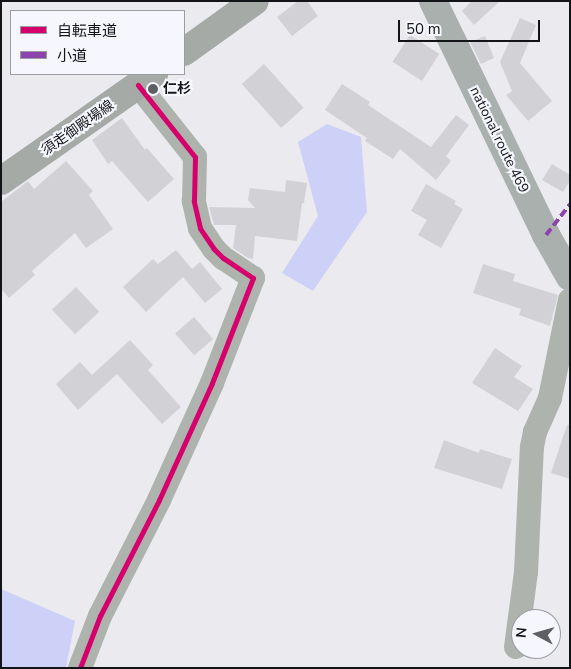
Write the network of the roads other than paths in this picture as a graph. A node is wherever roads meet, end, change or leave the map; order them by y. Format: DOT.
graph roads {
  1 [pos="254,1"];
  2 [pos="433,1"];
  3 [pos="185,51"];
  4 [pos="146,80"];
  5 [pos="4,174"];
  6 [pos="570,277"];
  7 [pos="570,300"];
  8 [pos="521,609"];
  9 [pos="80,668"];
  1 -- 3 [label="main road"];
  2 -- 6 [label="highway, national route 469"];
  4 -- 5 [label="main road, 須走御殿場線"];
  4 -- 9 [label="street"];
  7 -- 8 [label="street"];
}
